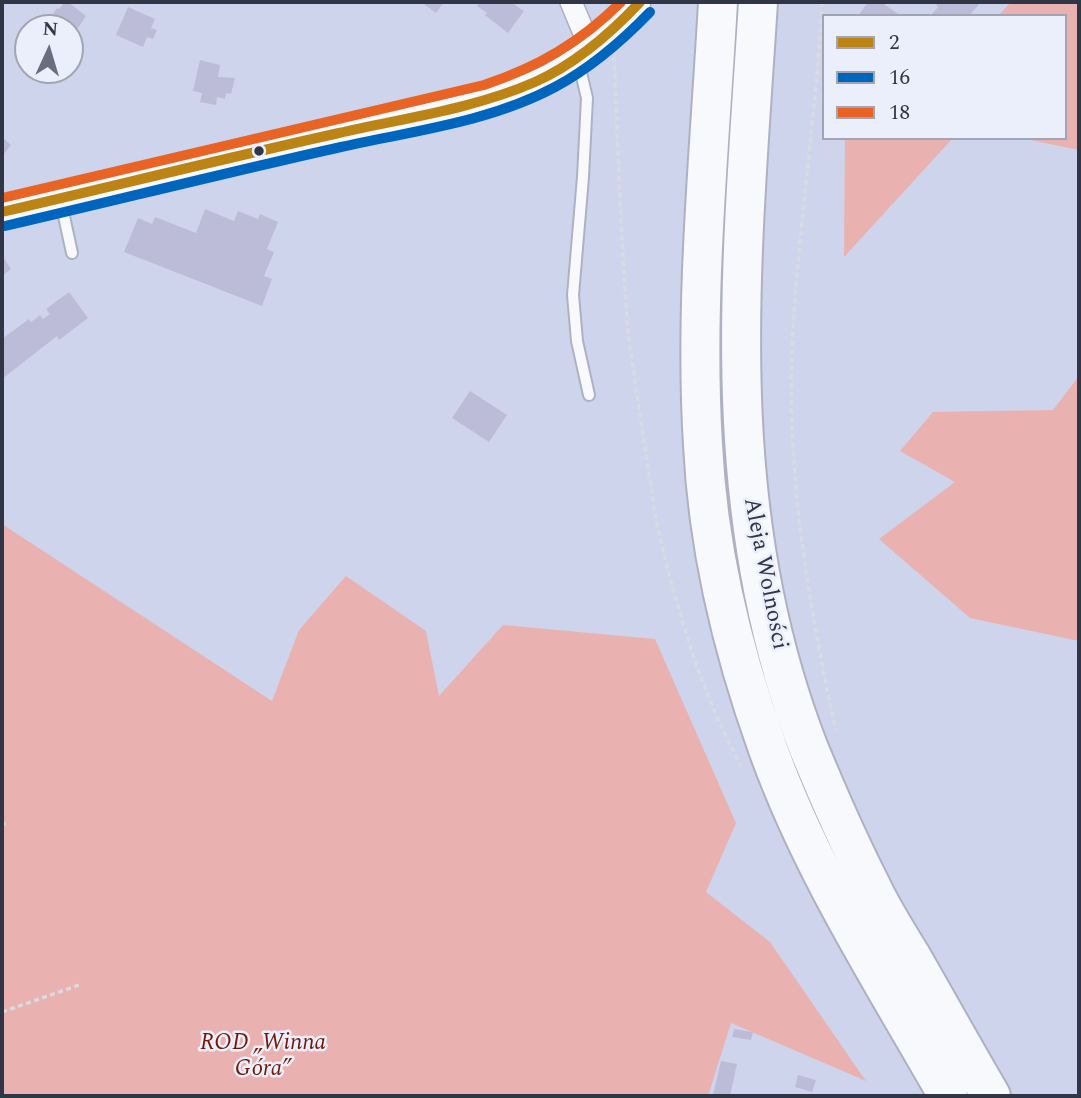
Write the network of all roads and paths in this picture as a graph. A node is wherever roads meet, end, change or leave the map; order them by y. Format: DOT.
graph roads {
  1 [pos="571,2"];
  2 [pos="640,2"];
  3 [pos="718,2"];
  4 [pos="758,2"];
  5 [pos="822,2"];
  6 [pos="585,50"];
  7 [pos="60,198"];
  8 [pos="2,212"];
  9 [pos="72,253"];
  10 [pos="589,395"];
  11 [pos="837,735"];
  12 [pos="79,985"];
  13 [pos="2,1012"];
  14 [pos="948,1096"];
  15 [pos="991,1096"];
  1 -- 6 [label="street"];
  2 -- 6 [label="street"];
  3 -- 14 [label="highway, Aleja Wolności"];
  4 -- 15 [label="highway, Aleja Wolności"];
  5 -- 11 [label="path"];
  6 -- 7 [label="street"];
  6 -- 10 [label="lane"];
  7 -- 8 [label="street"];
  7 -- 9 [label="lane"];
  12 -- 13 [label="path"];
}
